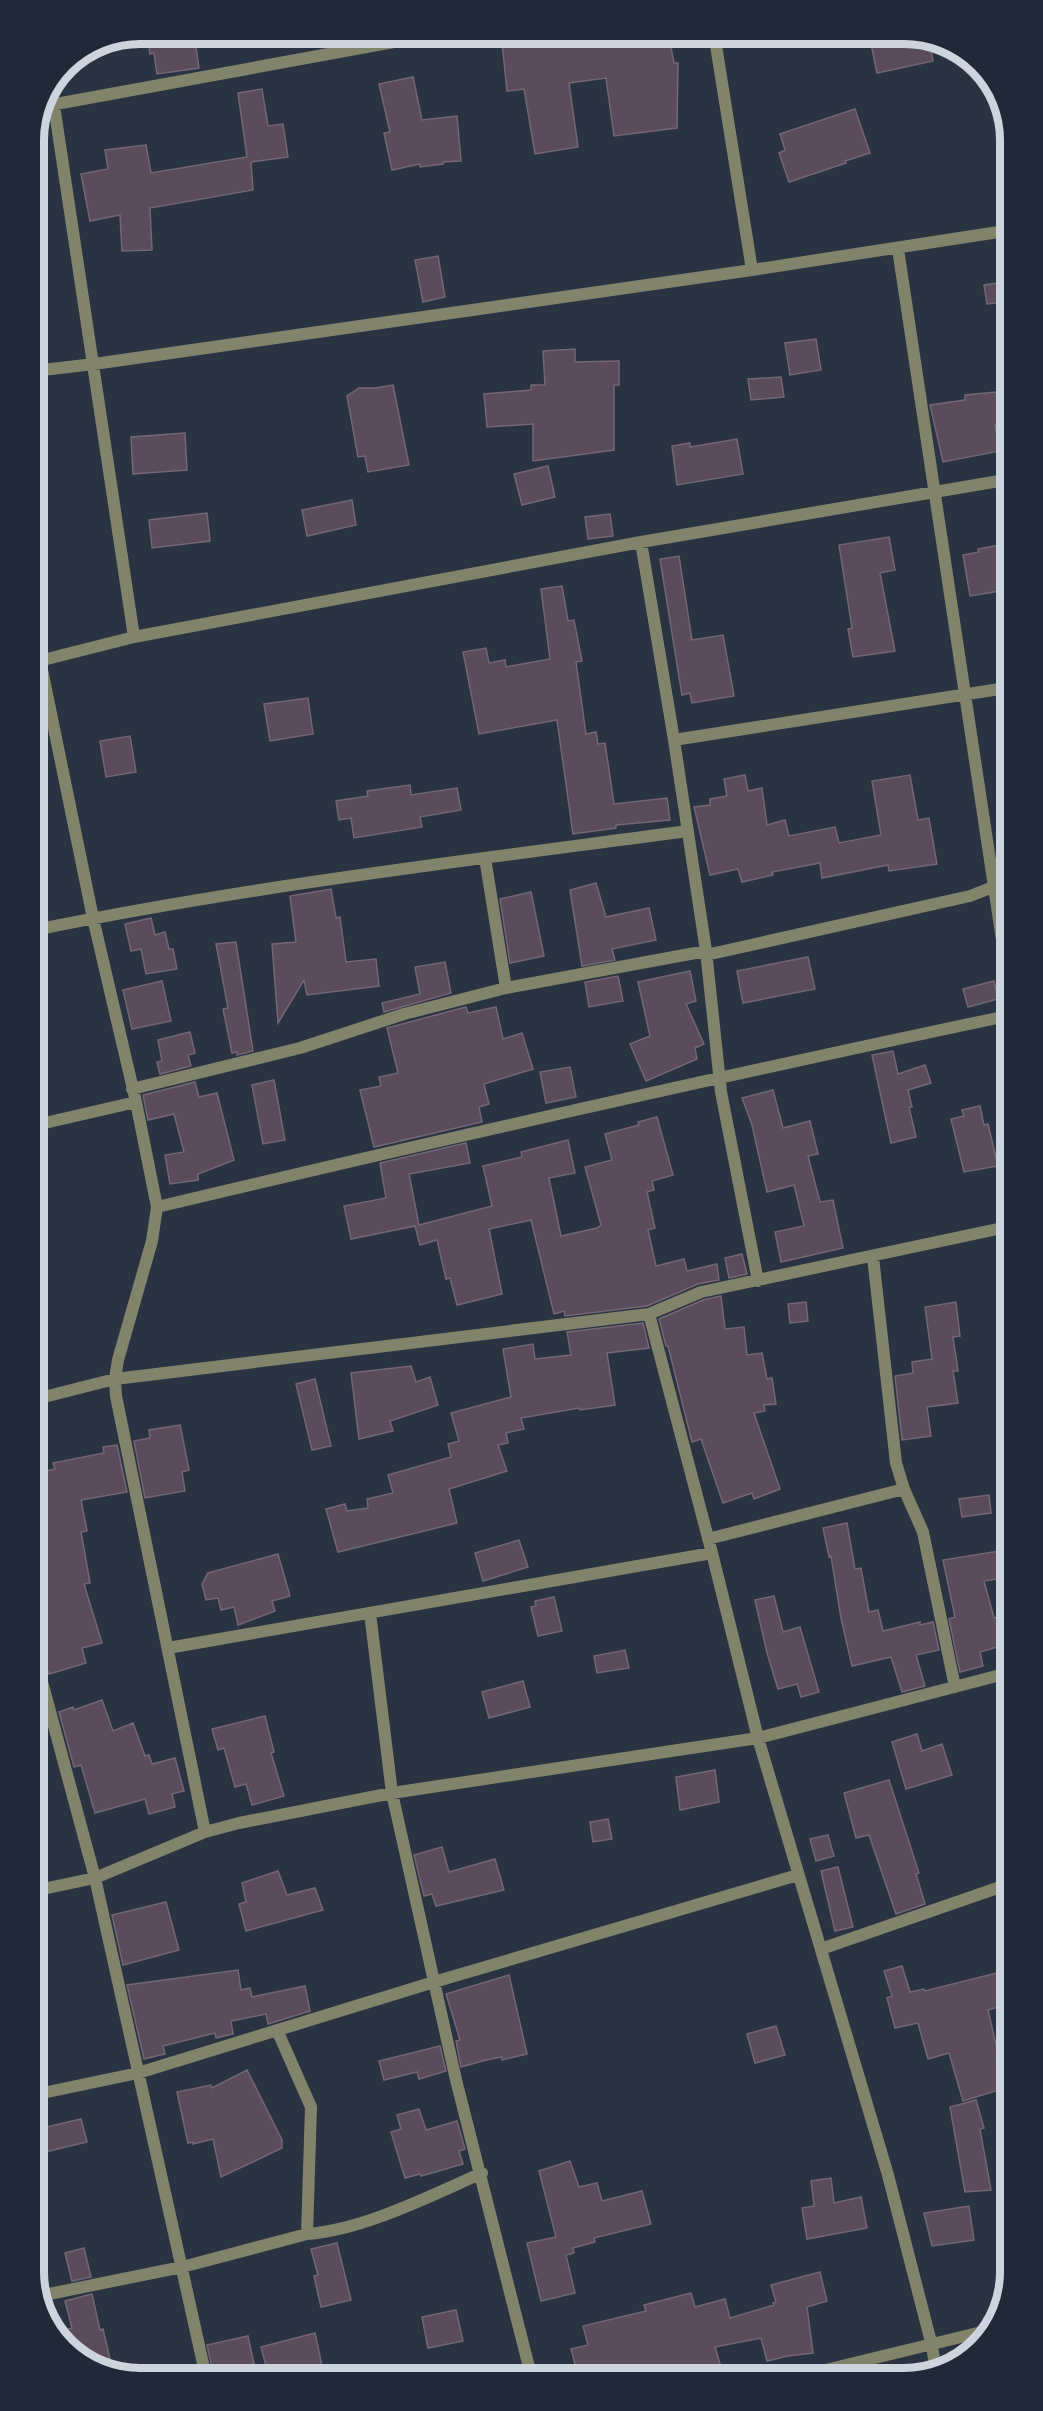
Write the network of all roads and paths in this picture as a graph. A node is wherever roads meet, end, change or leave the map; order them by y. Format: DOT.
graph roads {
  1 [pos="383,44"];
  2 [pos="716,44"];
  3 [pos="50,105"];
  4 [pos="49,107"];
  5 [pos="1000,232"];
  6 [pos="898,249"];
  7 [pos="752,270"];
  8 [pos="94,364"];
  9 [pos="44,370"];
  10 [pos="1000,481"];
  11 [pos="933,492"];
  12 [pos="641,542"];
  13 [pos="134,637"];
  14 [pos="44,659"];
  15 [pos="1000,689"];
  16 [pos="44,693"];
  17 [pos="966,694"];
  18 [pos="674,740"];
  19 [pos="688,831"];
  20 [pos="485,858"];
  21 [pos="1000,886"];
  22 [pos="994,889"];
  23 [pos="93,918"];
  24 [pos="44,928"];
  25 [pos="1000,931"];
  26 [pos="706,953"];
  27 [pos="506,988"];
  28 [pos="1000,1017"];
  29 [pos="719,1076"];
  30 [pos="132,1089"];
  31 [pos="136,1102"];
  32 [pos="44,1123"];
  33 [pos="157,1207"];
  34 [pos="1000,1229"];
  35 [pos="873,1257"];
  36 [pos="758,1281"];
  37 [pos="649,1314"];
  38 [pos="115,1379"];
  39 [pos="44,1397"];
  40 [pos="904,1489"];
  41 [pos="708,1539"];
  42 [pos="712,1553"];
  43 [pos="370,1613"];
  44 [pos="168,1648"];
  45 [pos="1000,1675"];
  46 [pos="955,1687"];
  47 [pos="44,1707"];
  48 [pos="758,1738"];
  49 [pos="392,1793"];
  50 [pos="204,1832"];
  51 [pos="798,1875"];
  52 [pos="95,1878"];
  53 [pos="1000,1887"];
  54 [pos="44,1889"];
  55 [pos="821,1949"];
  56 [pos="434,1982"];
  57 [pos="277,2030"];
  58 [pos="138,2073"];
  59 [pos="44,2093"];
  60 [pos="482,2173"];
  61 [pos="307,2234"];
  62 [pos="182,2267"];
  63 [pos="47,2294"];
  64 [pos="976,2334"];
  65 [pos="932,2346"];
  66 [pos="934,2362"];
  67 [pos="204,2367"];
  68 [pos="529,2368"];
  69 [pos="835,2368"];
  1 -- 3 [label="street"];
  2 -- 7 [label="street"];
  4 -- 8 [label="street"];
  5 -- 6 [label="street"];
  6 -- 7 [label="street"];
  6 -- 11 [label="street"];
  7 -- 8 [label="street"];
  8 -- 9 [label="street"];
  8 -- 13 [label="street"];
  10 -- 11 [label="street"];
  11 -- 12 [label="street"];
  11 -- 17 [label="street"];
  12 -- 13 [label="street"];
  12 -- 18 [label="street"];
  13 -- 14 [label="street"];
  15 -- 17 [label="street"];
  16 -- 23 [label="street"];
  17 -- 18 [label="street"];
  17 -- 22 [label="street"];
  18 -- 19 [label="street"];
  19 -- 20 [label="street"];
  19 -- 26 [label="street"];
  20 -- 23 [label="street"];
  20 -- 27 [label="street"];
  21 -- 22 [label="street"];
  22 -- 25 [label="street"];
  22 -- 26 [label="street"];
  23 -- 24 [label="street"];
  23 -- 30 [label="street"];
  26 -- 27 [label="street"];
  26 -- 29 [label="street"];
  27 -- 30 [label="street"];
  28 -- 29 [label="street"];
  29 -- 33 [label="street"];
  29 -- 36 [label="street"];
  30 -- 31 [label="street"];
  31 -- 32 [label="street"];
  31 -- 33 [label="street"];
  33 -- 38 [label="street"];
  34 -- 35 [label="street"];
  35 -- 36 [label="street"];
  35 -- 40 [label="street"];
  36 -- 37 [label="street"];
  37 -- 38 [label="street"];
  37 -- 41 [label="street"];
  38 -- 39 [label="street"];
  38 -- 44 [label="street"];
  40 -- 41 [label="street"];
  40 -- 46 [label="street"];
  41 -- 42 [label="street"];
  42 -- 43 [label="street"];
  42 -- 48 [label="street"];
  43 -- 44 [label="street"];
  43 -- 49 [label="street"];
  44 -- 50 [label="street"];
  45 -- 46 [label="street"];
  46 -- 48 [label="street"];
  47 -- 52 [label="street"];
  48 -- 49 [label="street"];
  48 -- 51 [label="street"];
  49 -- 50 [label="street"];
  49 -- 56 [label="street"];
  50 -- 52 [label="street"];
  51 -- 55 [label="street"];
  51 -- 56 [label="street"];
  52 -- 54 [label="street"];
  52 -- 58 [label="street"];
  53 -- 55 [label="street"];
  55 -- 65 [label="street"];
  56 -- 57 [label="street"];
  56 -- 60 [label="street"];
  57 -- 58 [label="street"];
  57 -- 61 [label="street"];
  58 -- 59 [label="street"];
  58 -- 62 [label="street"];
  60 -- 61 [label="street"];
  60 -- 68 [label="street"];
  61 -- 62 [label="street"];
  62 -- 63 [label="street"];
  62 -- 67 [label="street"];
  64 -- 65 [label="street"];
  65 -- 66 [label="street"];
  65 -- 69 [label="street"];
}
